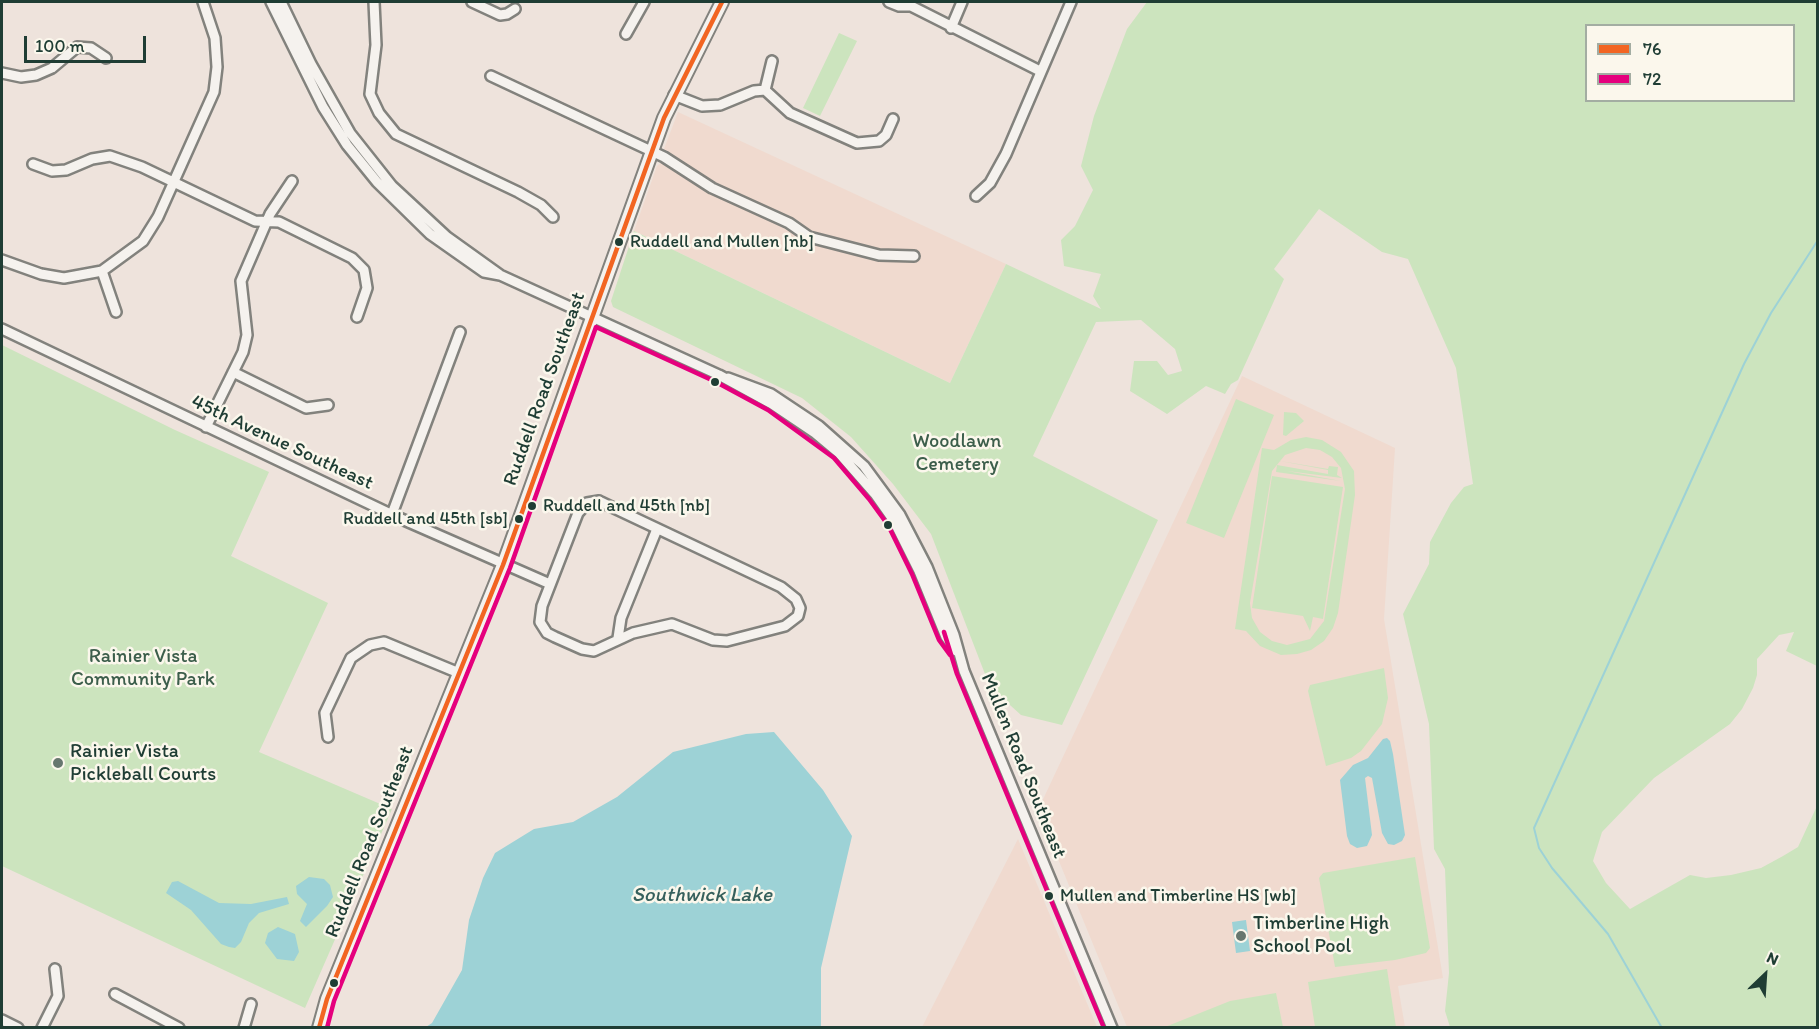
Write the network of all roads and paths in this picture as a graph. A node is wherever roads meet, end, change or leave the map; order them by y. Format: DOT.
graph roads {
  1 [pos="203,2"];
  2 [pos="271,2"];
  3 [pos="281,2"];
  4 [pos="374,2"];
  5 [pos="472,2"];
  6 [pos="644,2"];
  7 [pos="722,2"];
  8 [pos="889,2"];
  9 [pos="962,2"];
  10 [pos="1071,2"];
  11 [pos="908,4"];
  12 [pos="515,9"];
  13 [pos="951,27"];
  14 [pos="626,34"];
  15 [pos="106,58"];
  16 [pos="772,61"];
  17 [pos="1041,71"];
  18 [pos="2,73"];
  19 [pos="491,76"];
  20 [pos="765,90"];
  21 [pos="674,95"];
  22 [pos="893,119"];
  23 [pos="651,152"];
  24 [pos="33,164"];
  25 [pos="292,182"];
  26 [pos="174,183"];
  27 [pos="976,196"];
  28 [pos="554,217"];
  29 [pos="267,221"];
  30 [pos="914,256"];
  31 [pos="2,260"];
  32 [pos="102,271"];
  33 [pos="500,275"];
  34 [pos="116,312"];
  35 [pos="357,317"];
  36 [pos="592,317"];
  37 [pos="2,329"];
  38 [pos="460,332"];
  39 [pos="232,372"];
  40 [pos="328,405"];
  41 [pos="206,427"];
  42 [pos="392,514"];
  43 [pos="657,529"];
  44 [pos="503,565"];
  45 [pos="550,584"];
  46 [pos="618,638"];
  47 [pos="459,673"];
  48 [pos="328,737"];
  49 [pos="55,969"];
  50 [pos="115,994"];
  51 [pos="251,1004"];
  52 [pos="2,1020"];
  53 [pos="18,1028"];
  54 [pos="42,1028"];
  55 [pos="179,1028"];
  56 [pos="244,1028"];
  57 [pos="319,1028"];
  58 [pos="1112,1028"];
  1 -- 26 [label="street"];
  2 -- 33 [label="street, Mullen Road Southeast"];
  3 -- 33 [label="street, Mullen Road Southeast"];
  4 -- 28 [label="street"];
  5 -- 12 [label="street"];
  6 -- 14 [label="street"];
  7 -- 21 [label="main road, Ruddell Road Southeast"];
  8 -- 11 [label="street"];
  9 -- 13 [label="street"];
  10 -- 17 [label="street"];
  11 -- 13 [label="street"];
  13 -- 17 [label="street"];
  15 -- 18 [label="street"];
  16 -- 20 [label="street"];
  17 -- 27 [label="street"];
  19 -- 23 [label="street"];
  20 -- 21 [label="street"];
  20 -- 22 [label="street"];
  21 -- 23 [label="main road, Ruddell Road Southeast"];
  23 -- 30 [label="street"];
  23 -- 36 [label="main road, Ruddell Road Southeast"];
  24 -- 26 [label="street"];
  25 -- 29 [label="street"];
  26 -- 29 [label="street"];
  26 -- 32 [label="street"];
  29 -- 35 [label="street"];
  29 -- 39 [label="street"];
  31 -- 32 [label="street"];
  32 -- 34 [label="street"];
  33 -- 36 [label="street, Mullen Road Southeast"];
  36 -- 44 [label="main road, Ruddell Road Southeast"];
  36 -- 58 [label="street, Mullen Road Southeast"];
  37 -- 41 [label="street, 45th Avenue Southeast"];
  38 -- 42 [label="street"];
  39 -- 40 [label="street"];
  39 -- 41 [label="street"];
  41 -- 42 [label="street, 45th Avenue Southeast"];
  42 -- 44 [label="street, 45th Avenue Southeast"];
  43 -- 45 [label="street"];
  43 -- 46 [label="street"];
  43 -- 46 [label="street"];
  44 -- 45 [label="street, 45th Avenue Southeast"];
  44 -- 47 [label="main road, Ruddell Road Southeast"];
  45 -- 46 [label="street"];
  47 -- 48 [label="street"];
  47 -- 57 [label="main road, Ruddell Road Southeast"];
  49 -- 54 [label="street"];
  50 -- 55 [label="street"];
  51 -- 56 [label="street"];
  52 -- 53 [label="street"];
}
